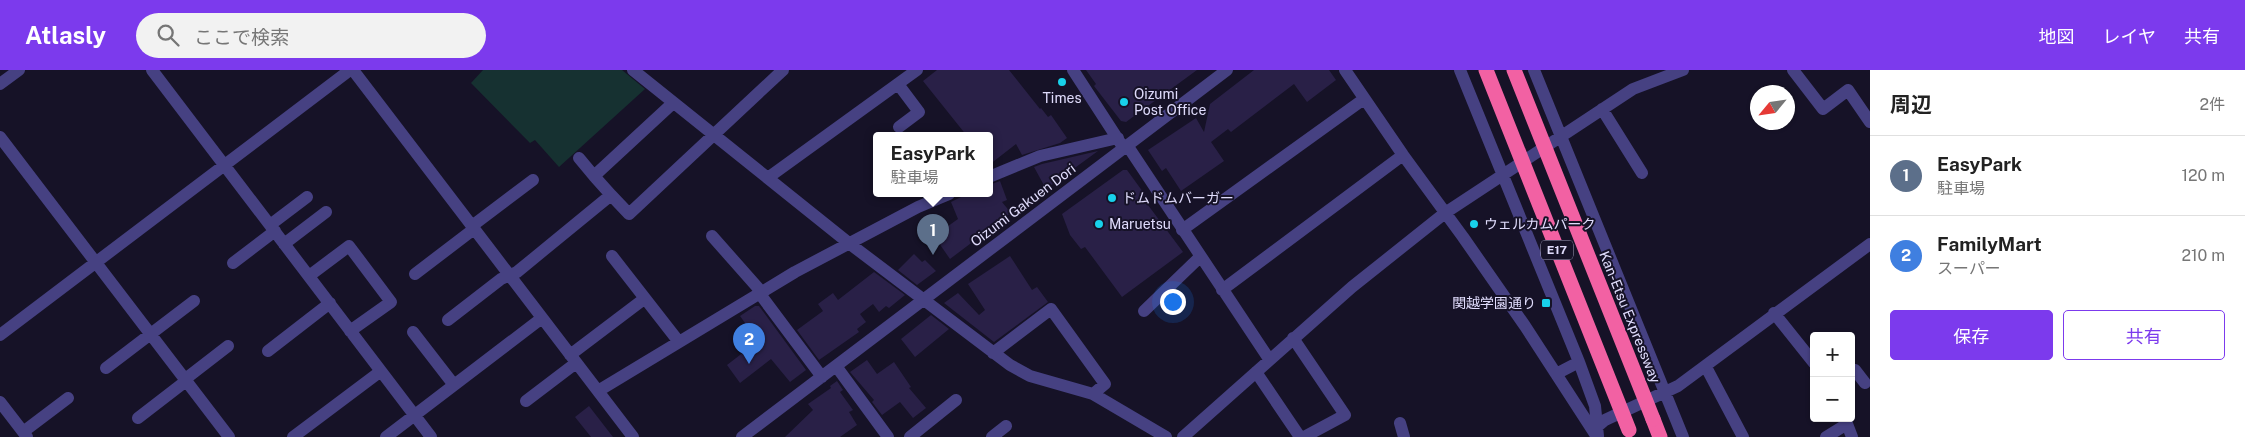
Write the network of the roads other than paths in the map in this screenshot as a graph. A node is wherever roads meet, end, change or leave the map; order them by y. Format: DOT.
graph roads {
  1 [pos="19,70"];
  2 [pos="152,70"];
  3 [pos="352,70"];
  4 [pos="633,70"];
  5 [pos="784,70"];
  6 [pos="917,70"];
  7 [pos="1073,70"];
  8 [pos="1227,70"];
  9 [pos="1345,70"];
  10 [pos="1460,70"];
  11 [pos="1486,70"];
  12 [pos="1514,70"];
  13 [pos="1534,70"];
  14 [pos="1683,70"];
  15 [pos="1793,70"];
  16 [pos="1661,74"];
  17 [pos="902,78"];
  18 [pos="0,84"];
  19 [pos="1364,99"];
  20 [pos="673,103"];
  21 [pos="1602,109"];
  22 [pos="1870,122"];
  23 [pos="899,127"];
  24 [pos="714,134"];
  25 [pos="0,137"];
  26 [pos="1560,137"];
  27 [pos="1123,144"];
  28 [pos="1403,155"];
  29 [pos="579,158"];
  30 [pos="225,165"];
  31 [pos="1642,173"];
  32 [pos="993,175"];
  33 [pos="594,176"];
  34 [pos="1502,176"];
  35 [pos="769,177"];
  36 [pos="534,180"];
  37 [pos="611,196"];
  38 [pos="307,197"];
  39 [pos="943,197"];
  40 [pos="326,212"];
  41 [pos="1445,213"];
  42 [pos="272,228"];
  43 [pos="473,228"];
  44 [pos="1182,230"];
  45 [pos="712,236"];
  46 [pos="284,244"];
  47 [pos="850,244"];
  48 [pos="1870,244"];
  49 [pos="612,256"];
  50 [pos="1200,257"];
  51 [pos="96,263"];
  52 [pos="233,263"];
  53 [pos="415,274"];
  54 [pos="509,275"];
  55 [pos="309,276"];
  56 [pos="1222,290"];
  57 [pos="760,293"];
  58 [pos="644,299"];
  59 [pos="925,299"];
  60 [pos="194,301"];
  61 [pos="330,303"];
  62 [pos="1144,311"];
  63 [pos="1774,313"];
  64 [pos="542,318"];
  65 [pos="448,320"];
  66 [pos="350,330"];
  67 [pos="413,332"];
  68 [pos="150,334"];
  69 [pos="0,336"];
  70 [pos="1293,338"];
  71 [pos="679,342"];
  72 [pos="228,346"];
  73 [pos="268,350"];
  74 [pos="993,353"];
  75 [pos="1810,358"];
  76 [pos="573,359"];
  77 [pos="1270,359"];
  78 [pos="1578,362"];
  79 [pos="836,366"];
  80 [pos="1706,367"];
  81 [pos="106,368"];
  82 [pos="1855,370"];
  83 [pos="381,371"];
  84 [pos="1256,372"];
  85 [pos="1556,374"];
  86 [pos="822,376"];
  87 [pos="185,380"];
  88 [pos="1865,383"];
  89 [pos="454,385"];
  90 [pos="598,391"];
  91 [pos="1665,393"];
  92 [pos="1093,394"];
  93 [pos="68,398"];
  94 [pos="956,400"];
  95 [pos="526,401"];
  96 [pos="0,402"];
  97 [pos="414,415"];
  98 [pos="138,418"];
  99 [pos="1400,423"];
  100 [pos="1006,426"];
  101 [pos="1598,433"];
  102 [pos="1630,433"];
  103 [pos="25,435"];
  104 [pos="228,437"];
  105 [pos="293,437"];
  106 [pos="386,437"];
  107 [pos="431,437"];
  108 [pos="632,437"];
  109 [pos="742,437"];
  110 [pos="888,437"];
  111 [pos="910,437"];
  112 [pos="992,437"];
  113 [pos="1166,437"];
  114 [pos="1183,437"];
  115 [pos="1302,437"];
  116 [pos="1404,437"];
  117 [pos="1660,437"];
  118 [pos="1683,437"];
  119 [pos="1743,437"];
  120 [pos="1826,437"];
  121 [pos="1852,437"];
  1 -- 18 [label="street"];
  2 -- 30 [label="street"];
  3 -- 30 [label="street"];
  3 -- 43 [label="street"];
  4 -- 20 [label="street"];
  5 -- 24 [label="street"];
  6 -- 17 [label="street"];
  7 -- 27 [label="street"];
  8 -- 27 [label="street, Oizumi Gakuen Dori"];
  9 -- 19 [label="street"];
  10 -- 34 [label="street"];
  11 -- 102 [label="highway, E17, bridge"];
  12 -- 117 [label="highway, Kan-Etsu Expressway / E17, bridge"];
  13 -- 26 [label="street"];
  14 -- 16 [label="street"];
  15 -- 22 [label="street"];
  16 -- 21 [label="street"];
  17 -- 23 [label="street"];
  17 -- 35 [label="street"];
  19 -- 28 [label="street"];
  19 -- 44 [label="street"];
  20 -- 24 [label="street"];
  20 -- 33 [label="street"];
  21 -- 26 [label="street"];
  21 -- 31 [label="street"];
  24 -- 35 [label="street"];
  24 -- 37 [label="street"];
  25 -- 51 [label="street"];
  26 -- 34 [label="street"];
  26 -- 91 [label="street"];
  27 -- 32 [label="street"];
  27 -- 44 [label="street"];
  27 -- 59 [label="street, Oizumi Gakuen Dori"];
  28 -- 41 [label="street"];
  28 -- 56 [label="street"];
  29 -- 33 [label="street"];
  30 -- 42 [label="street"];
  30 -- 51 [label="street"];
  33 -- 37 [label="street"];
  34 -- 41 [label="street"];
  34 -- 78 [label="street"];
  35 -- 47 [label="street"];
  36 -- 43 [label="street"];
  37 -- 54 [label="street"];
  38 -- 42 [label="street"];
  39 -- 47 [label="street"];
  40 -- 46 [label="street"];
  41 -- 70 [label="street"];
  41 -- 85 [label="street"];
  42 -- 46 [label="street"];
  42 -- 52 [label="street"];
  43 -- 53 [label="street"];
  43 -- 54 [label="street"];
  44 -- 50 [label="street"];
  45 -- 57 [label="street"];
  46 -- 55 [label="street"];
  47 -- 57 [label="street"];
  47 -- 59 [label="street"];
  48 -- 63 [label="street"];
  49 -- 58 [label="street"];
  50 -- 56 [label="street"];
  50 -- 62 [label="street"];
  51 -- 68 [label="street"];
  51 -- 69 [label="street"];
  54 -- 64 [label="street"];
  54 -- 65 [label="street"];
  55 -- 61 [label="street"];
  55 -- 66 [label="street"];
  56 -- 77 [label="street"];
  57 -- 71 [label="street"];
  57 -- 86 [label="street"];
  58 -- 71 [label="street"];
  58 -- 76 [label="street"];
  59 -- 74 [label="street"];
  59 -- 79 [label="street, Oizumi Gakuen Dori"];
  60 -- 68 [label="street"];
  61 -- 66 [label="street"];
  61 -- 73 [label="street"];
  63 -- 75 [label="street"];
  63 -- 80 [label="street"];
  64 -- 76 [label="street"];
  64 -- 89 [label="street"];
  66 -- 83 [label="street"];
  67 -- 89 [label="street"];
  68 -- 81 [label="street"];
  68 -- 87 [label="street"];
  70 -- 77 [label="street"];
  70 -- 115 [label="street"];
  71 -- 90 [label="street"];
  72 -- 87 [label="street"];
  74 -- 92 [label="street"];
  74 -- 92 [label="street"];
  76 -- 90 [label="street"];
  76 -- 95 [label="street"];
  77 -- 84 [label="street"];
  78 -- 85 [label="street"];
  78 -- 101 [label="street"];
  79 -- 86 [label="street, Oizumi Gakuen Dori"];
  79 -- 110 [label="street"];
  80 -- 91 [label="street"];
  80 -- 119 [label="street"];
  82 -- 88 [label="street"];
  83 -- 97 [label="street"];
  83 -- 105 [label="street"];
  84 -- 114 [label="street"];
  84 -- 115 [label="street"];
  85 -- 101 [label="street"];
  86 -- 109 [label="street, Oizumi Gakuen Dori"];
  87 -- 98 [label="street"];
  87 -- 104 [label="street"];
  89 -- 97 [label="street"];
  90 -- 108 [label="street"];
  91 -- 101 [label="street"];
  91 -- 118 [label="street"];
  92 -- 113 [label="street"];
  93 -- 103 [label="street"];
  94 -- 111 [label="street"];
  96 -- 103 [label="street"];
  97 -- 106 [label="street"];
  97 -- 107 [label="street"];
  99 -- 116 [label="street"];
  100 -- 112 [label="street"];
  120 -- 121 [label="street"];
}
